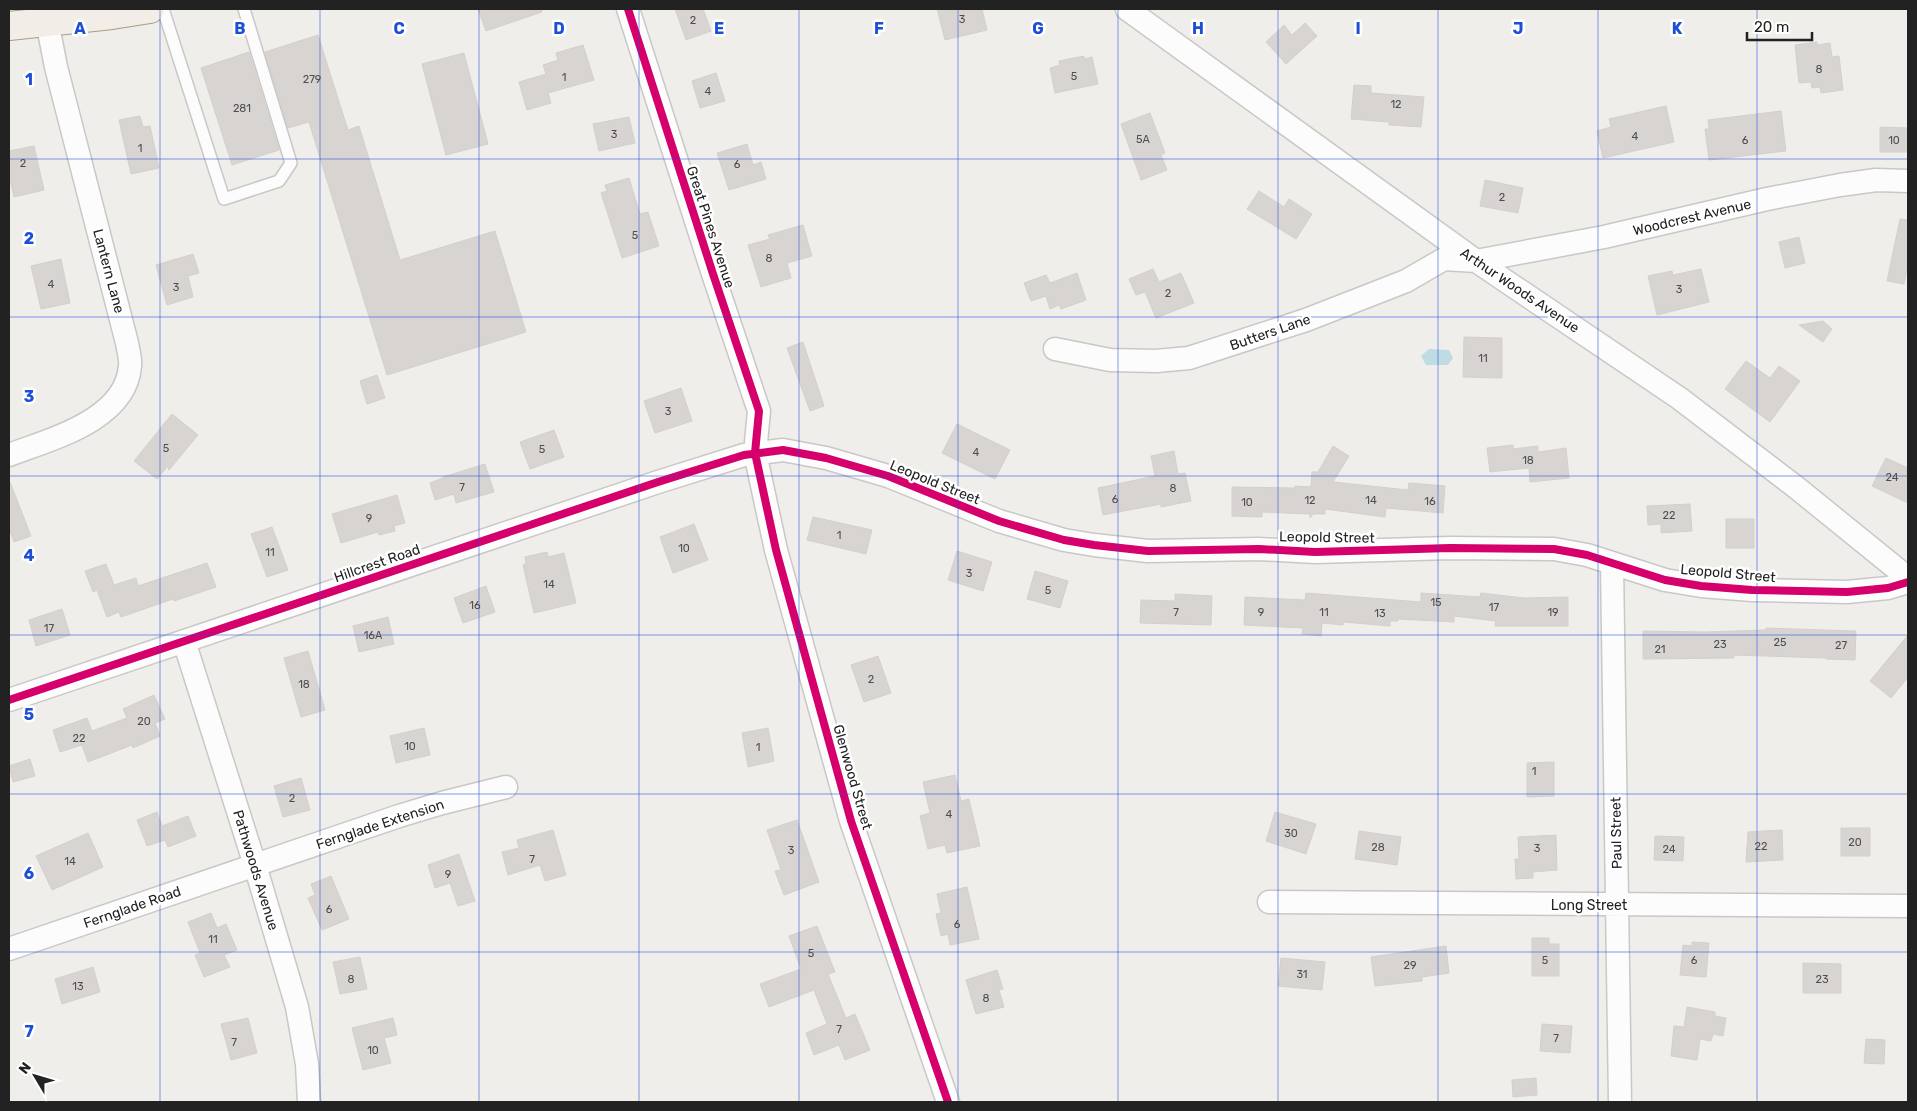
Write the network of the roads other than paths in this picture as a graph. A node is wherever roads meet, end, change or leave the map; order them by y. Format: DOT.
graph roads {
  1 [pos="150,9"];
  2 [pos="163,9"];
  3 [pos="244,9"];
  4 [pos="628,9"];
  5 [pos="1127,9"];
  6 [pos="80,14"];
  7 [pos="47,21"];
  8 [pos="9,26"];
  9 [pos="1908,181"];
  10 [pos="1476,261"];
  11 [pos="1055,349"];
  12 [pos="755,453"];
  13 [pos="9,456"];
  14 [pos="1612,564"];
  15 [pos="1908,578"];
  16 [pos="1908,582"];
  17 [pos="184,641"];
  18 [pos="9,700"];
  19 [pos="506,786"];
  20 [pos="255,865"];
  21 [pos="1270,902"];
  22 [pos="1617,905"];
  23 [pos="1908,906"];
  24 [pos="9,949"];
  25 [pos="309,1102"];
  26 [pos="948,1102"];
  27 [pos="1620,1102"];
  1 -- 6 [label="main road"];
  2 -- 3 [label="lane"];
  4 -- 12 [label="street, Great Pines Avenue"];
  5 -- 10 [label="street, Arthur Woods Avenue"];
  6 -- 7 [label="main road"];
  7 -- 8 [label="main road"];
  7 -- 13 [label="street, Lantern Lane"];
  9 -- 10 [label="street, Woodcrest Avenue"];
  10 -- 11 [label="street, Butters Lane"];
  10 -- 15 [label="street, Arthur Woods Avenue"];
  12 -- 14 [label="street, Leopold Street"];
  12 -- 17 [label="street, Hillcrest Road"];
  12 -- 26 [label="street, Glenwood Street"];
  14 -- 16 [label="street, Leopold Street"];
  14 -- 22 [label="street, Paul Street"];
  17 -- 18 [label="street, Hillcrest Road"];
  17 -- 20 [label="street, Pathwoods Avenue"];
  19 -- 20 [label="street, Fernglade Extension"];
  20 -- 24 [label="street, Fernglade Road"];
  20 -- 25 [label="street, Pathwoods Avenue"];
  21 -- 22 [label="street, Long Street"];
  22 -- 23 [label="street, Long Street"];
  22 -- 27 [label="street, Paul Street"];
}
